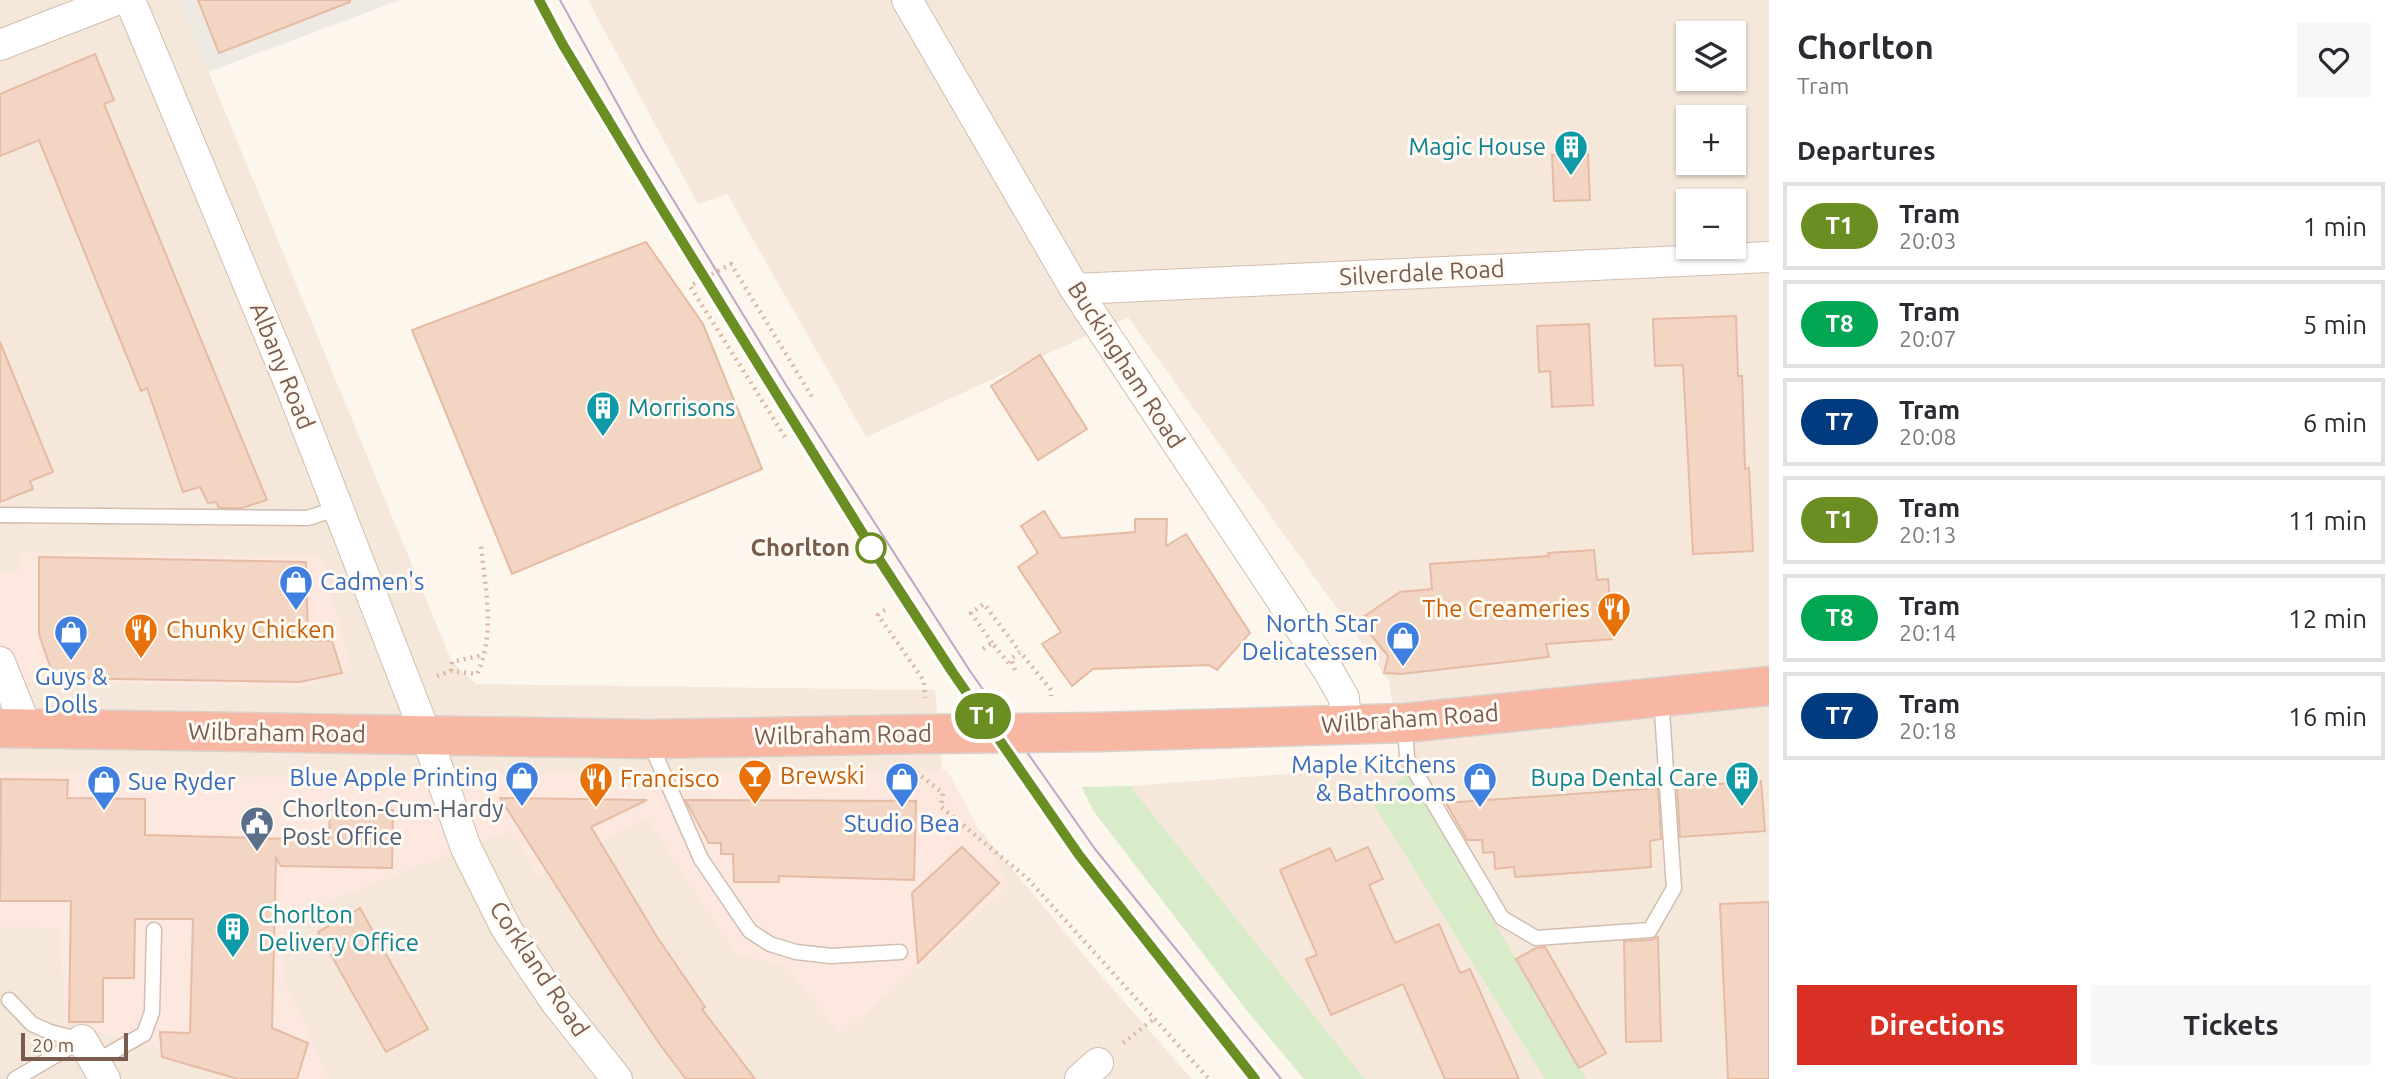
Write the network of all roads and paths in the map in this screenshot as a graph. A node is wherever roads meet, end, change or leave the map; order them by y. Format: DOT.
graph roads {
  1 [pos="116,0"];
  2 [pos="130,0"];
  3 [pos="907,0"];
  4 [pos="0,45"];
  5 [pos="1769,257"];
  6 [pos="1075,289"];
  7 [pos="814,400"];
  8 [pos="785,437"];
  9 [pos="338,508"];
  10 [pos="0,515"];
  11 [pos="481,545"];
  12 [pos="885,610"];
  13 [pos="992,643"];
  14 [pos="983,649"];
  15 [pos="1020,652"];
  16 [pos="483,655"];
  17 [pos="0,662"];
  18 [pos="452,671"];
  19 [pos="1769,686"];
  20 [pos="407,688"];
  21 [pos="1661,697"];
  22 [pos="1051,701"];
  23 [pos="920,723"];
  24 [pos="1405,723"];
  25 [pos="1346,725"];
  26 [pos="14,729"];
  27 [pos="426,735"];
  28 [pos="648,739"];
  29 [pos="155,930"];
  30 [pos="900,952"];
  31 [pos="9,1000"];
  32 [pos="1155,1018"];
  33 [pos="94,1060"];
  34 [pos="1089,1071"];
  35 [pos="15,1079"];
  36 [pos="617,1079"];
  37 [pos="1209,1079"];
  1 -- 4 [label="street"];
  2 -- 9 [label="street, Albany Road"];
  3 -- 6 [label="street, Buckingham Road"];
  5 -- 6 [label="street, Silverdale Road"];
  6 -- 25 [label="street, Buckingham Road"];
  7 -- 8 [label="path"];
  9 -- 10 [label="lane"];
  9 -- 20 [label="street, Albany Road"];
  11 -- 16 [label="path"];
  12 -- 23 [label="path"];
  13 -- 14 [label="path"];
  13 -- 15 [label="path"];
  13 -- 15 [label="path"];
  15 -- 22 [label="path"];
  16 -- 18 [label="path"];
  16 -- 18 [label="path"];
  17 -- 26 [label="street"];
  18 -- 20 [label="path"];
  19 -- 21 [label="highway, Wilbraham Road"];
  20 -- 27 [label="street, Albany Road"];
  21 -- 24 [label="highway, Wilbraham Road"];
  21 -- 24 [label="lane"];
  23 -- 25 [label="highway, Wilbraham Road, bridge"];
  23 -- 28 [label="highway, Wilbraham Road"];
  23 -- 32 [label="path"];
  24 -- 25 [label="highway, Wilbraham Road"];
  26 -- 27 [label="highway, Wilbraham Road"];
  27 -- 28 [label="highway, Wilbraham Road"];
  27 -- 36 [label="street, Corkland Road"];
  28 -- 30 [label="lane"];
  29 -- 33 [label="lane"];
  31 -- 33 [label="lane"];
  32 -- 34 [label="path"];
  32 -- 37 [label="path"];
  33 -- 35 [label="lane"];
}
